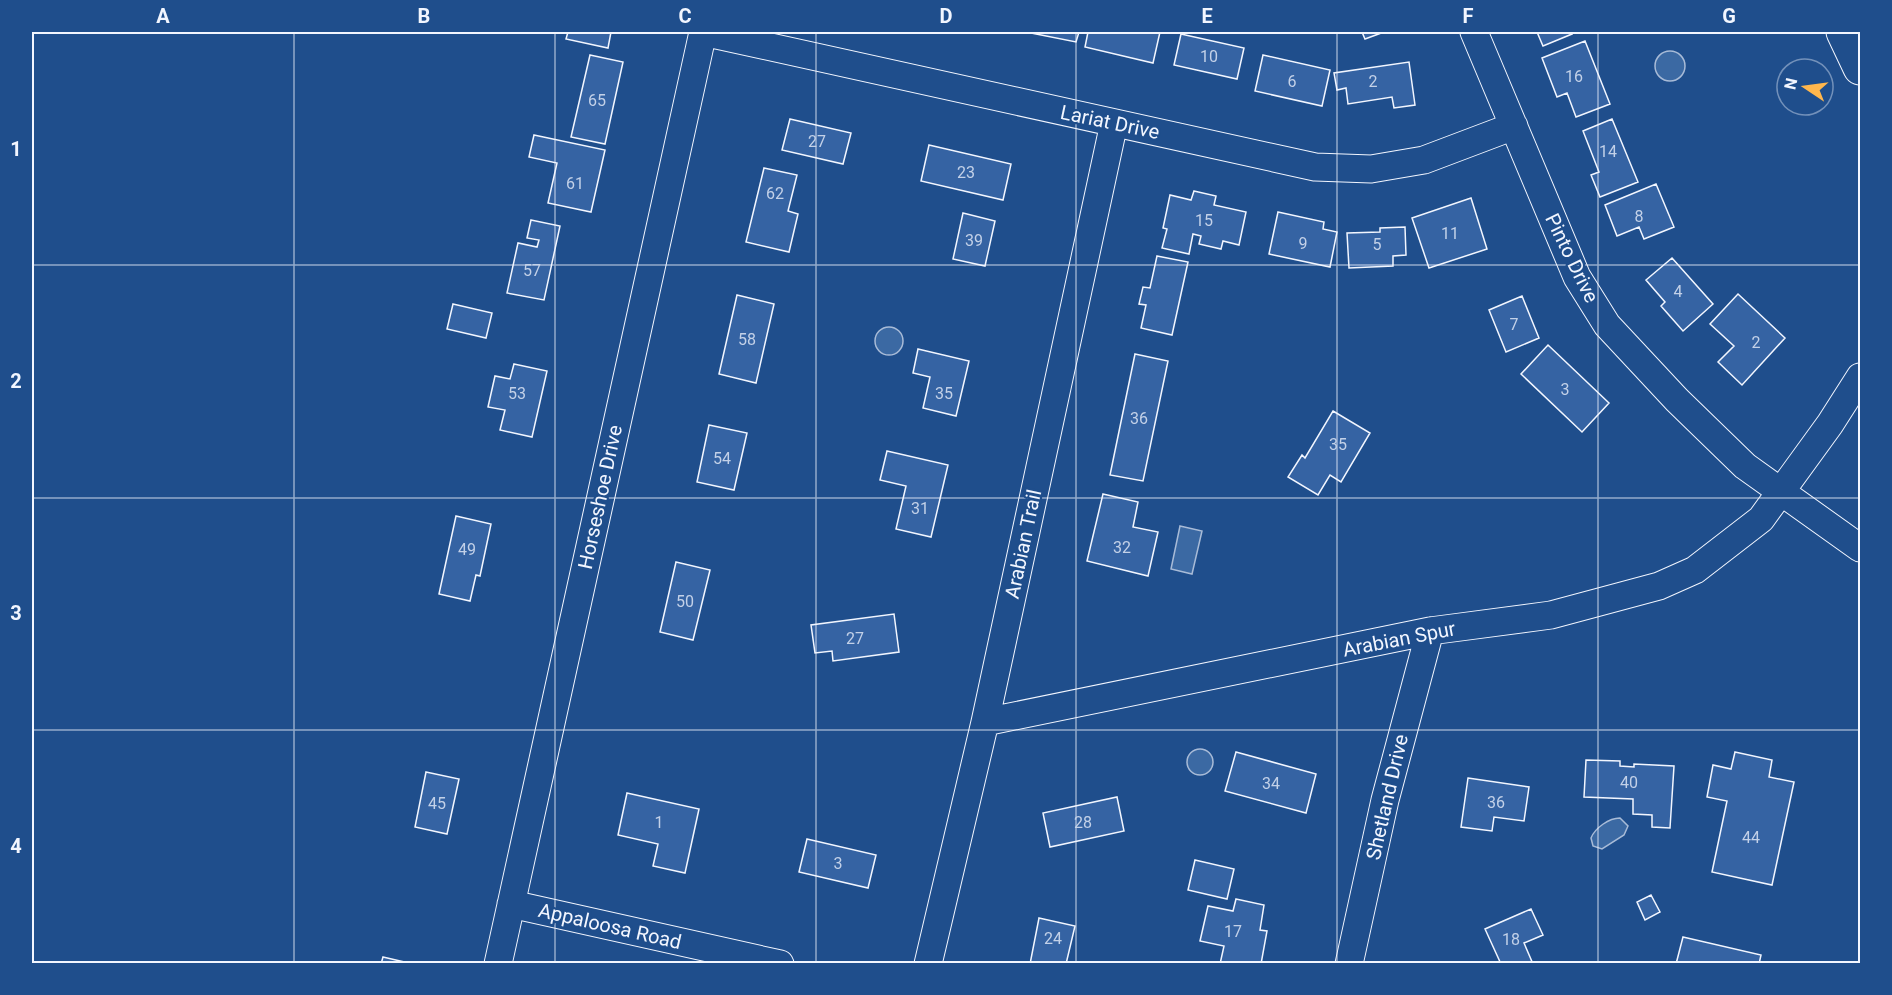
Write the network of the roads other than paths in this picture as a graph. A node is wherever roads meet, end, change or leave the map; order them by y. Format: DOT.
graph roads {
  1 [pos="703,32"];
  2 [pos="1474,32"];
  3 [pos="1843,32"];
  4 [pos="1860,68"];
  5 [pos="1114,123"];
  6 [pos="1514,126"];
  7 [pos="1860,377"];
  8 [pos="1782,493"];
  9 [pos="1860,548"];
  10 [pos="1430,631"];
  11 [pos="985,722"];
  12 [pos="511,904"];
  13 [pos="498,963"];
  14 [pos="780,963"];
  15 [pos="928,963"];
  16 [pos="1349,963"];
  1 -- 5 [label="street, Lariat Drive"];
  1 -- 12 [label="street, Horseshoe Drive"];
  2 -- 6 [label="street, Pinto Drive"];
  3 -- 4 [label="highway"];
  5 -- 6 [label="street, Lariat Drive"];
  5 -- 11 [label="street, Arabian Trail"];
  6 -- 8 [label="street, Pinto Drive"];
  7 -- 8 [label="street, Arabian Spur"];
  8 -- 9 [label="street, Pinto Drive"];
  8 -- 10 [label="street, Arabian Spur"];
  10 -- 11 [label="street, Arabian Spur"];
  10 -- 16 [label="street, Shetland Drive"];
  11 -- 15 [label="street, Arabian Trail"];
  12 -- 13 [label="street, Horseshoe Drive"];
  12 -- 14 [label="street, Appaloosa Road"];
}
